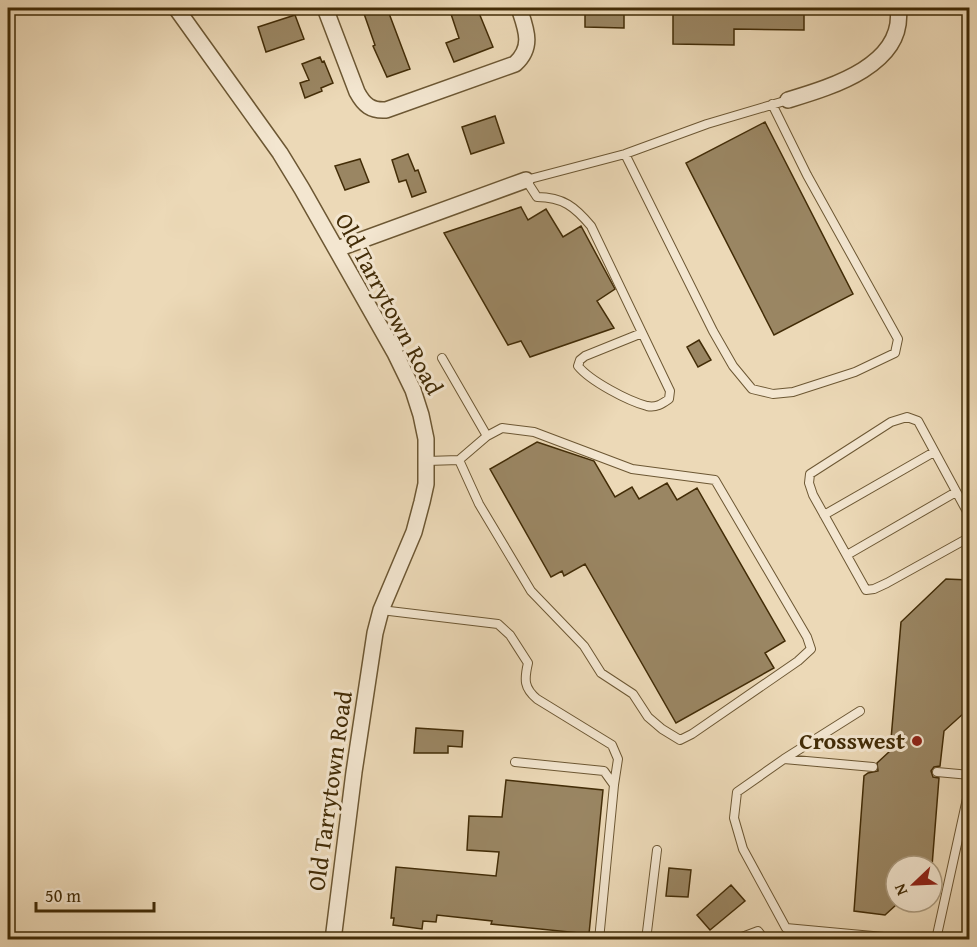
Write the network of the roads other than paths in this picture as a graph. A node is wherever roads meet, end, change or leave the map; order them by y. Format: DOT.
graph roads {
  1 [pos="176,8"];
  2 [pos="325,8"];
  3 [pos="519,8"];
  4 [pos="898,8"];
  5 [pos="788,100"];
  6 [pos="772,104"];
  7 [pos="625,154"];
  8 [pos="526,180"];
  9 [pos="337,249"];
  10 [pos="642,333"];
  11 [pos="442,358"];
  12 [pos="487,436"];
  13 [pos="934,452"];
  14 [pos="459,460"];
  15 [pos="427,461"];
  16 [pos="956,492"];
  17 [pos="825,515"];
  18 [pos="969,517"];
  19 [pos="969,537"];
  20 [pos="847,555"];
  21 [pos="381,610"];
  22 [pos="860,711"];
  23 [pos="784,759"];
  24 [pos="515,762"];
  25 [pos="873,767"];
  26 [pos="937,772"];
  27 [pos="969,775"];
  28 [pos="614,785"];
  29 [pos="969,785"];
  30 [pos="657,850"];
  31 [pos="820,936"];
  32 [pos="846,937"];
  33 [pos="333,939"];
  34 [pos="599,939"];
  35 [pos="646,939"];
  36 [pos="734,939"];
  37 [pos="765,939"];
  38 [pos="916,939"];
  39 [pos="925,939"];
  1 -- 9 [label="street, Old Tarrytown Road"];
  2 -- 3 [label="street"];
  4 -- 5 [label="street"];
  5 -- 6 [label="lane"];
  6 -- 7 [label="lane"];
  6 -- 7 [label="lane"];
  7 -- 8 [label="lane"];
  8 -- 9 [label="street"];
  8 -- 10 [label="lane"];
  9 -- 15 [label="street, Old Tarrytown Road"];
  10 -- 10 [label="lane"];
  11 -- 12 [label="lane"];
  12 -- 14 [label="lane"];
  12 -- 14 [label="lane"];
  13 -- 16 [label="lane"];
  13 -- 17 [label="lane"];
  13 -- 17 [label="lane"];
  14 -- 15 [label="lane"];
  15 -- 21 [label="street, Old Tarrytown Road"];
  16 -- 18 [label="lane"];
  16 -- 20 [label="lane"];
  17 -- 20 [label="lane"];
  19 -- 20 [label="lane"];
  21 -- 28 [label="lane"];
  21 -- 33 [label="street, Old Tarrytown Road"];
  22 -- 23 [label="lane"];
  23 -- 25 [label="lane"];
  23 -- 31 [label="lane"];
  24 -- 28 [label="lane"];
  26 -- 27 [label="lane"];
  28 -- 34 [label="lane"];
  29 -- 39 [label="lane"];
  30 -- 35 [label="lane"];
  31 -- 32 [label="lane"];
  32 -- 38 [label="lane"];
  36 -- 37 [label="lane"];
}
